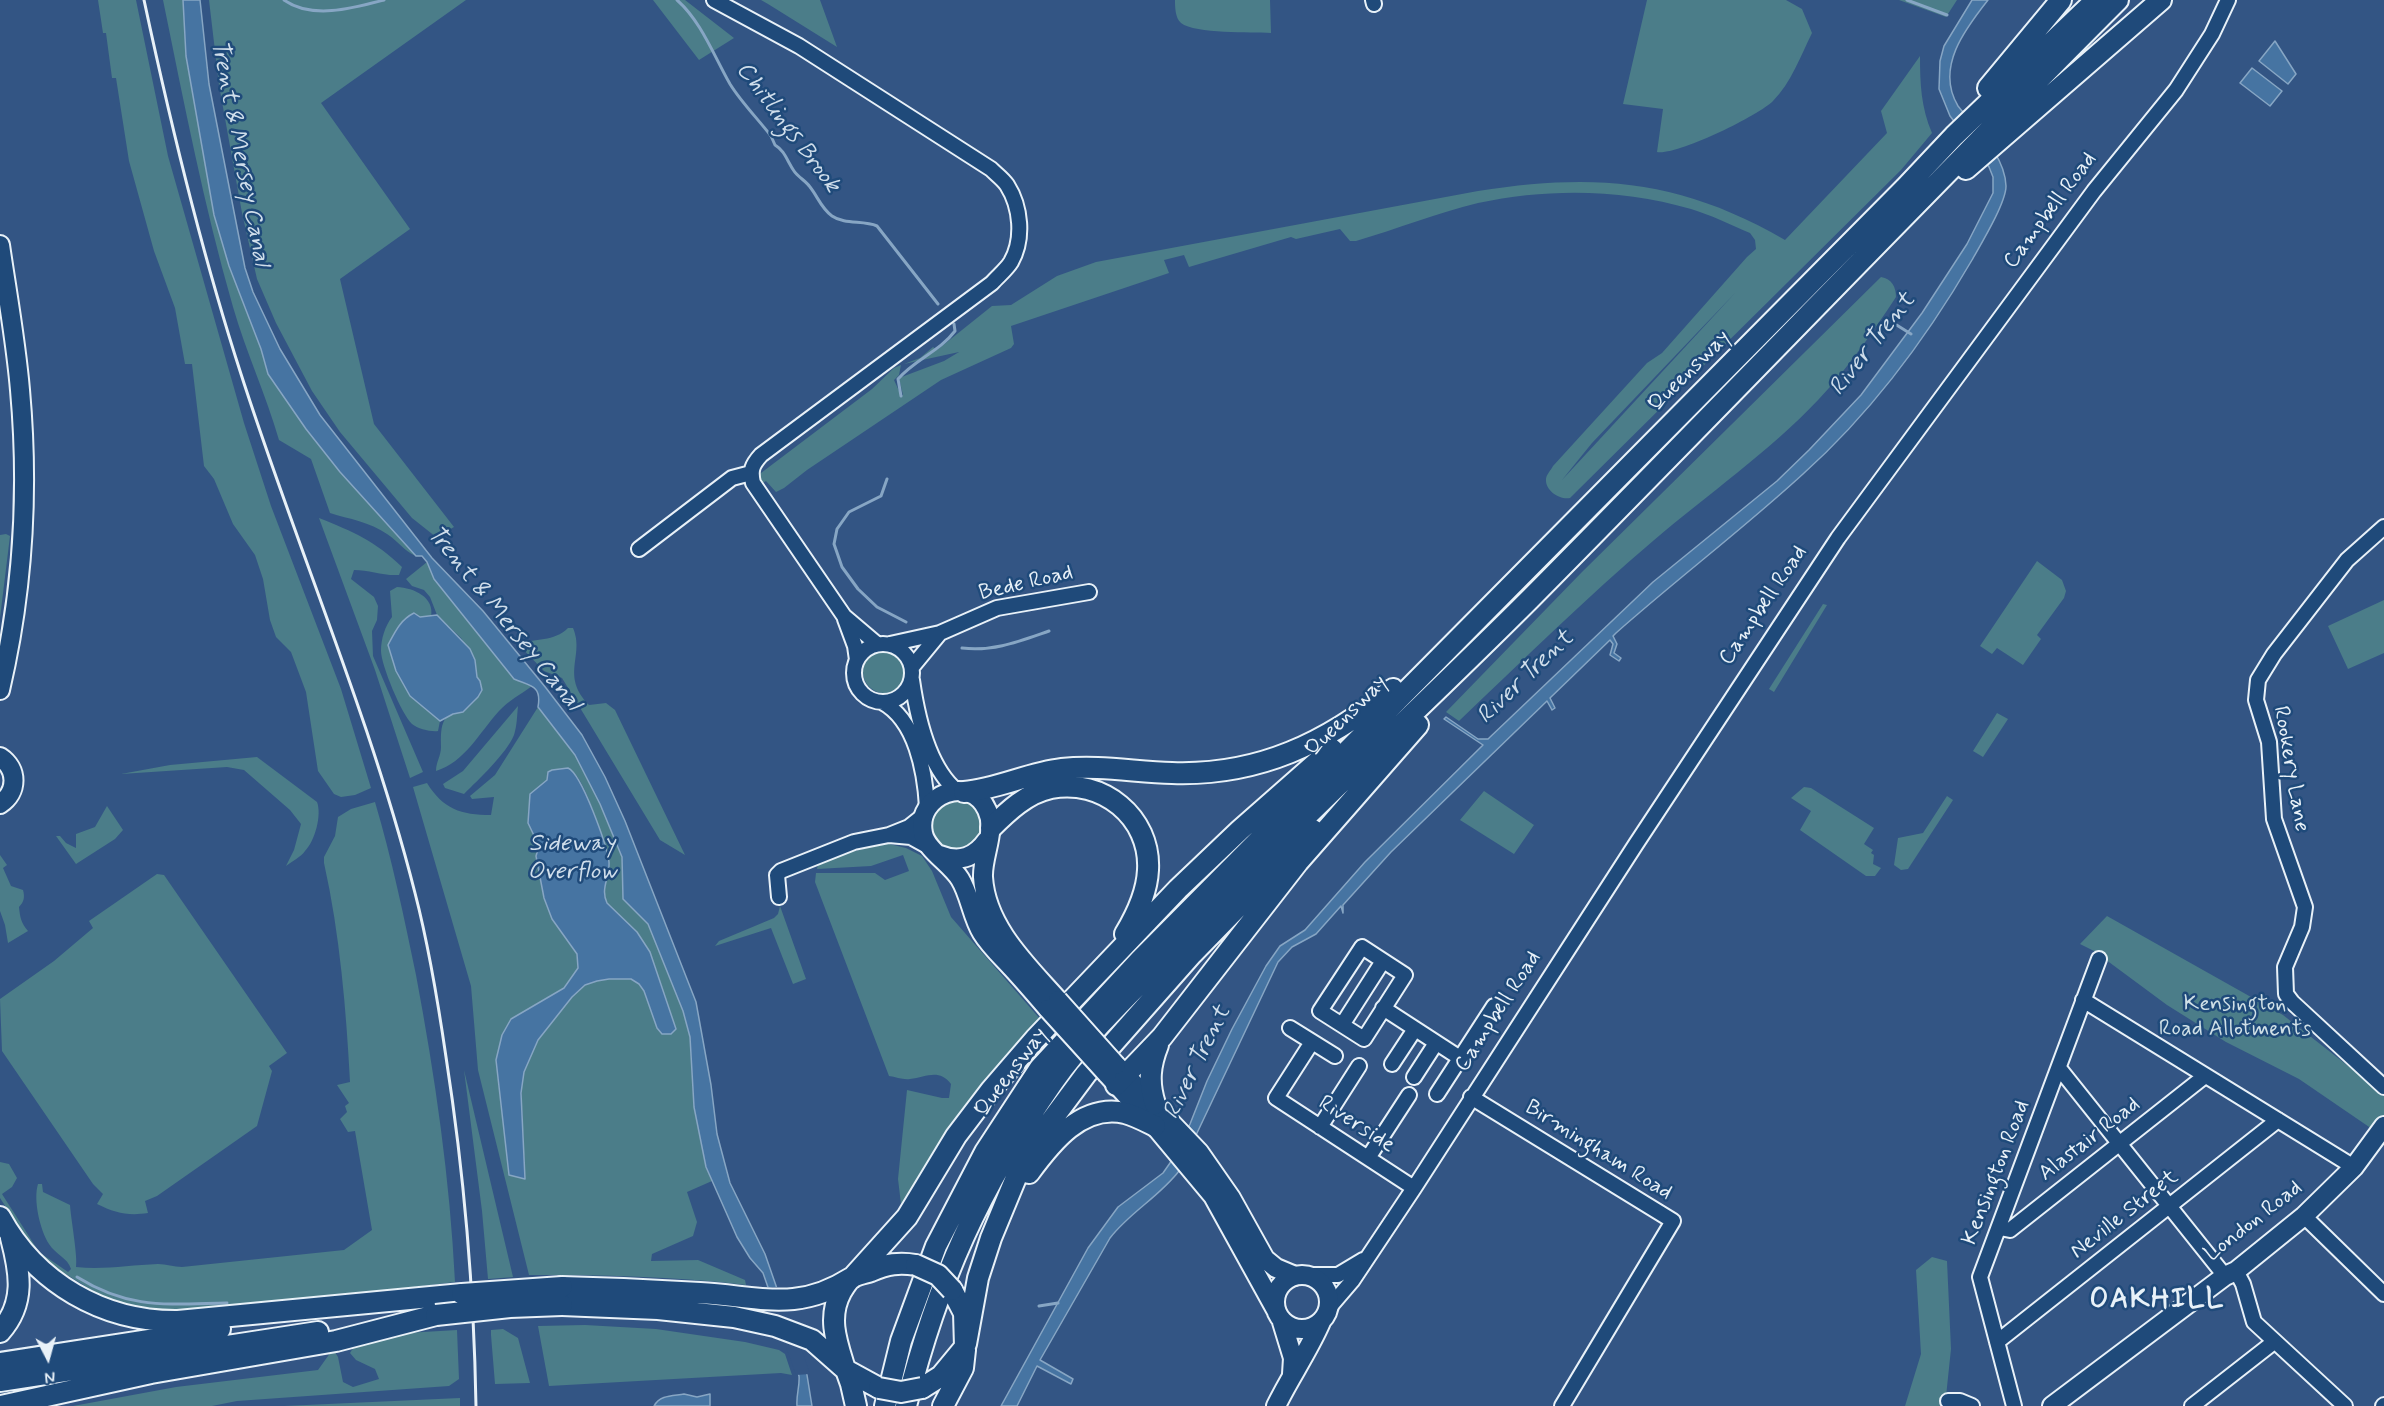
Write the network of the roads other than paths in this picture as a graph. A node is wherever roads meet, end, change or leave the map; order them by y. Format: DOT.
graph roads {
  1 [pos="714,0"];
  2 [pos="2061,0"];
  3 [pos="2096,0"];
  4 [pos="2118,0"];
  5 [pos="2161,0"];
  6 [pos="2228,0"];
  7 [pos="1981,104"];
  8 [pos="1999,130"];
  9 [pos="0,245"];
  10 [pos="751,473"];
  11 [pos="2384,526"];
  12 [pos="639,549"];
  13 [pos="1089,592"];
  14 [pos="844,616"];
  15 [pos="1472,625"];
  16 [pos="940,633"];
  17 [pos="884,644"];
  18 [pos="1482,646"];
  19 [pos="857,660"];
  20 [pos="912,673"];
  21 [pos="0,690"];
  22 [pos="882,702"];
  23 [pos="1412,731"];
  24 [pos="2,754"];
  25 [pos="960,791"];
  26 [pos="2,805"];
  27 [pos="925,811"];
  28 [pos="989,834"];
  29 [pos="889,835"];
  30 [pos="935,852"];
  31 [pos="779,897"];
  32 [pos="1112,957"];
  33 [pos="2099,960"];
  34 [pos="1383,961"];
  35 [pos="2083,1000"];
  36 [pos="1053,1005"];
  37 [pos="1494,1006"];
  38 [pos="1383,1008"];
  39 [pos="1342,1025"];
  40 [pos="1290,1028"];
  41 [pos="1415,1029"];
  42 [pos="1162,1036"];
  43 [pos="1312,1042"];
  44 [pos="1437,1043"];
  45 [pos="1335,1056"];
  46 [pos="1460,1058"];
  47 [pos="1392,1064"];
  48 [pos="1359,1066"];
  49 [pos="2059,1068"];
  50 [pos="1116,1075"];
  51 [pos="2205,1076"];
  52 [pos="1414,1077"];
  53 [pos="2384,1087"];
  54 [pos="1437,1094"];
  55 [pos="1409,1095"];
  56 [pos="1471,1097"];
  57 [pos="1159,1119"];
  58 [pos="2278,1120"];
  59 [pos="2384,1126"];
  60 [pos="1320,1127"];
  61 [pos="2120,1143"];
  62 [pos="1368,1158"];
  63 [pos="1193,1159"];
  64 [pos="2354,1167"];
  65 [pos="1414,1188"];
  66 [pos="2169,1207"];
  67 [pos="1001,1213"];
  68 [pos="2304,1216"];
  69 [pos="0,1217"];
  70 [pos="2000,1228"];
  71 [pos="10,1235"];
  72 [pos="1366,1257"];
  73 [pos="2231,1274"];
  74 [pos="1300,1276"];
  75 [pos="852,1278"];
  76 [pos="2381,1285"];
  77 [pos="562,1296"];
  78 [pos="377,1303"];
  79 [pos="436,1315"];
  80 [pos="1279,1316"];
  81 [pos="1324,1316"];
  82 [pos="0,1332"];
  83 [pos="248,1342"];
  84 [pos="1997,1342"];
  85 [pos="2274,1342"];
  86 [pos="965,1346"];
  87 [pos="0,1363"];
  88 [pos="845,1370"];
  89 [pos="151,1373"];
  90 [pos="1292,1374"];
  91 [pos="0,1381"];
  92 [pos="882,1397"];
  93 [pos="1948,1401"];
  94 [pos="1,1406"];
  95 [pos="856,1406"];
  96 [pos="906,1406"];
  97 [pos="943,1406"];
  98 [pos="1276,1406"];
  99 [pos="1562,1406"];
  100 [pos="1972,1406"];
  101 [pos="2014,1406"];
  102 [pos="2052,1406"];
  103 [pos="2192,1406"];
  104 [pos="2345,1406"];
  1 -- 10 [label="street"];
  2 -- 7 [label="highway"];
  3 -- 7 [label="highway"];
  4 -- 8 [label="highway"];
  5 -- 8 [label="highway"];
  6 -- 56 [label="street, Campbell Road"];
  7 -- 15 [label="highway, Queensway"];
  8 -- 18 [label="highway, Queensway"];
  9 -- 21 [label="main road"];
  10 -- 12 [label="street"];
  10 -- 14 [label="street"];
  11 -- 53 [label="street, Rookery Lane"];
  13 -- 16 [label="street, Bede Road"];
  14 -- 17 [label="street"];
  14 -- 19 [label="street"];
  15 -- 25 [label="highway"];
  15 -- 32 [label="highway"];
  15 -- 92 [label="highway, Queensway"];
  16 -- 17 [label="street, Bede Road"];
  16 -- 20 [label="street, Bede Road"];
  17 -- 19 [label="street"];
  17 -- 20 [label="street"];
  18 -- 23 [label="highway"];
  18 -- 96 [label="highway, Queensway"];
  19 -- 22 [label="street"];
  20 -- 22 [label="street"];
  20 -- 25 [label="street"];
  22 -- 27 [label="street"];
  23 -- 42 [label="highway"];
  23 -- 67 [label="highway"];
  24 -- 26 [label="main road"];
  25 -- 27 [label="main road"];
  25 -- 28 [label="main road"];
  27 -- 29 [label="street"];
  27 -- 30 [label="main road"];
  28 -- 30 [label="main road"];
  28 -- 32 [label="highway"];
  28 -- 36 [label="main road"];
  29 -- 30 [label="street"];
  29 -- 31 [label="street"];
  30 -- 36 [label="main road"];
  32 -- 75 [label="highway"];
  33 -- 35 [label="street, Kensington Road"];
  34 -- 38 [label="street"];
  34 -- 39 [label="street"];
  34 -- 39 [label="street"];
  35 -- 49 [label="street, Kensington Road"];
  35 -- 51 [label="street"];
  36 -- 50 [label="main road, bridge"];
  37 -- 46 [label="street"];
  38 -- 39 [label="street"];
  38 -- 41 [label="street"];
  40 -- 43 [label="street"];
  41 -- 44 [label="street"];
  41 -- 47 [label="street"];
  42 -- 50 [label="highway"];
  42 -- 57 [label="highway"];
  43 -- 45 [label="street"];
  43 -- 60 [label="street, Riverside"];
  44 -- 46 [label="street"];
  44 -- 52 [label="street"];
  46 -- 54 [label="street"];
  48 -- 60 [label="street"];
  49 -- 61 [label="street"];
  49 -- 70 [label="street, Kensington Road"];
  50 -- 57 [label="main road"];
  51 -- 58 [label="street"];
  51 -- 61 [label="street, Alastair Road"];
  55 -- 62 [label="street"];
  56 -- 65 [label="street, Campbell Road"];
  56 -- 99 [label="street, Birmingham Road"];
  57 -- 63 [label="main road"];
  57 -- 67 [label="highway"];
  58 -- 64 [label="street"];
  58 -- 66 [label="street, Neville Street"];
  59 -- 64 [label="main road, London Road"];
  60 -- 62 [label="street, Riverside"];
  61 -- 66 [label="street"];
  61 -- 70 [label="street, Alastair Road"];
  62 -- 65 [label="street, Riverside"];
  63 -- 74 [label="main road"];
  63 -- 80 [label="main road"];
  64 -- 68 [label="main road, London Road"];
  65 -- 72 [label="street, Campbell Road"];
  66 -- 73 [label="street"];
  66 -- 84 [label="street, Neville Street"];
  67 -- 86 [label="highway"];
  68 -- 73 [label="main road, London Road"];
  68 -- 76 [label="street"];
  69 -- 71 [label="highway"];
  70 -- 84 [label="street, Kensington Road"];
  71 -- 78 [label="highway"];
  71 -- 82 [label="highway"];
  72 -- 74 [label="street, Campbell Road"];
  72 -- 81 [label="street, Campbell Road"];
  73 -- 85 [label="street"];
  73 -- 102 [label="main road, London Road"];
  74 -- 80 [label="main road"];
  74 -- 81 [label="main road"];
  75 -- 77 [label="highway"];
  75 -- 86 [label="highway, bridge"];
  75 -- 88 [label="highway"];
  77 -- 78 [label="highway, bridge"];
  77 -- 79 [label="highway, bridge"];
  77 -- 88 [label="highway"];
  78 -- 87 [label="highway"];
  79 -- 83 [label="highway"];
  79 -- 89 [label="highway"];
  80 -- 81 [label="main road"];
  80 -- 90 [label="main road"];
  81 -- 90 [label="main road, Campbell Road"];
  83 -- 89 [label="highway"];
  83 -- 91 [label="highway"];
  84 -- 101 [label="street, Kensington Road"];
  85 -- 103 [label="street"];
  85 -- 104 [label="street"];
  86 -- 92 [label="highway, bridge"];
  86 -- 97 [label="highway"];
  88 -- 92 [label="highway"];
  88 -- 95 [label="highway"];
  89 -- 94 [label="highway"];
  90 -- 98 [label="main road, Campbell Road"];
  93 -- 100 [label="street"];
}
